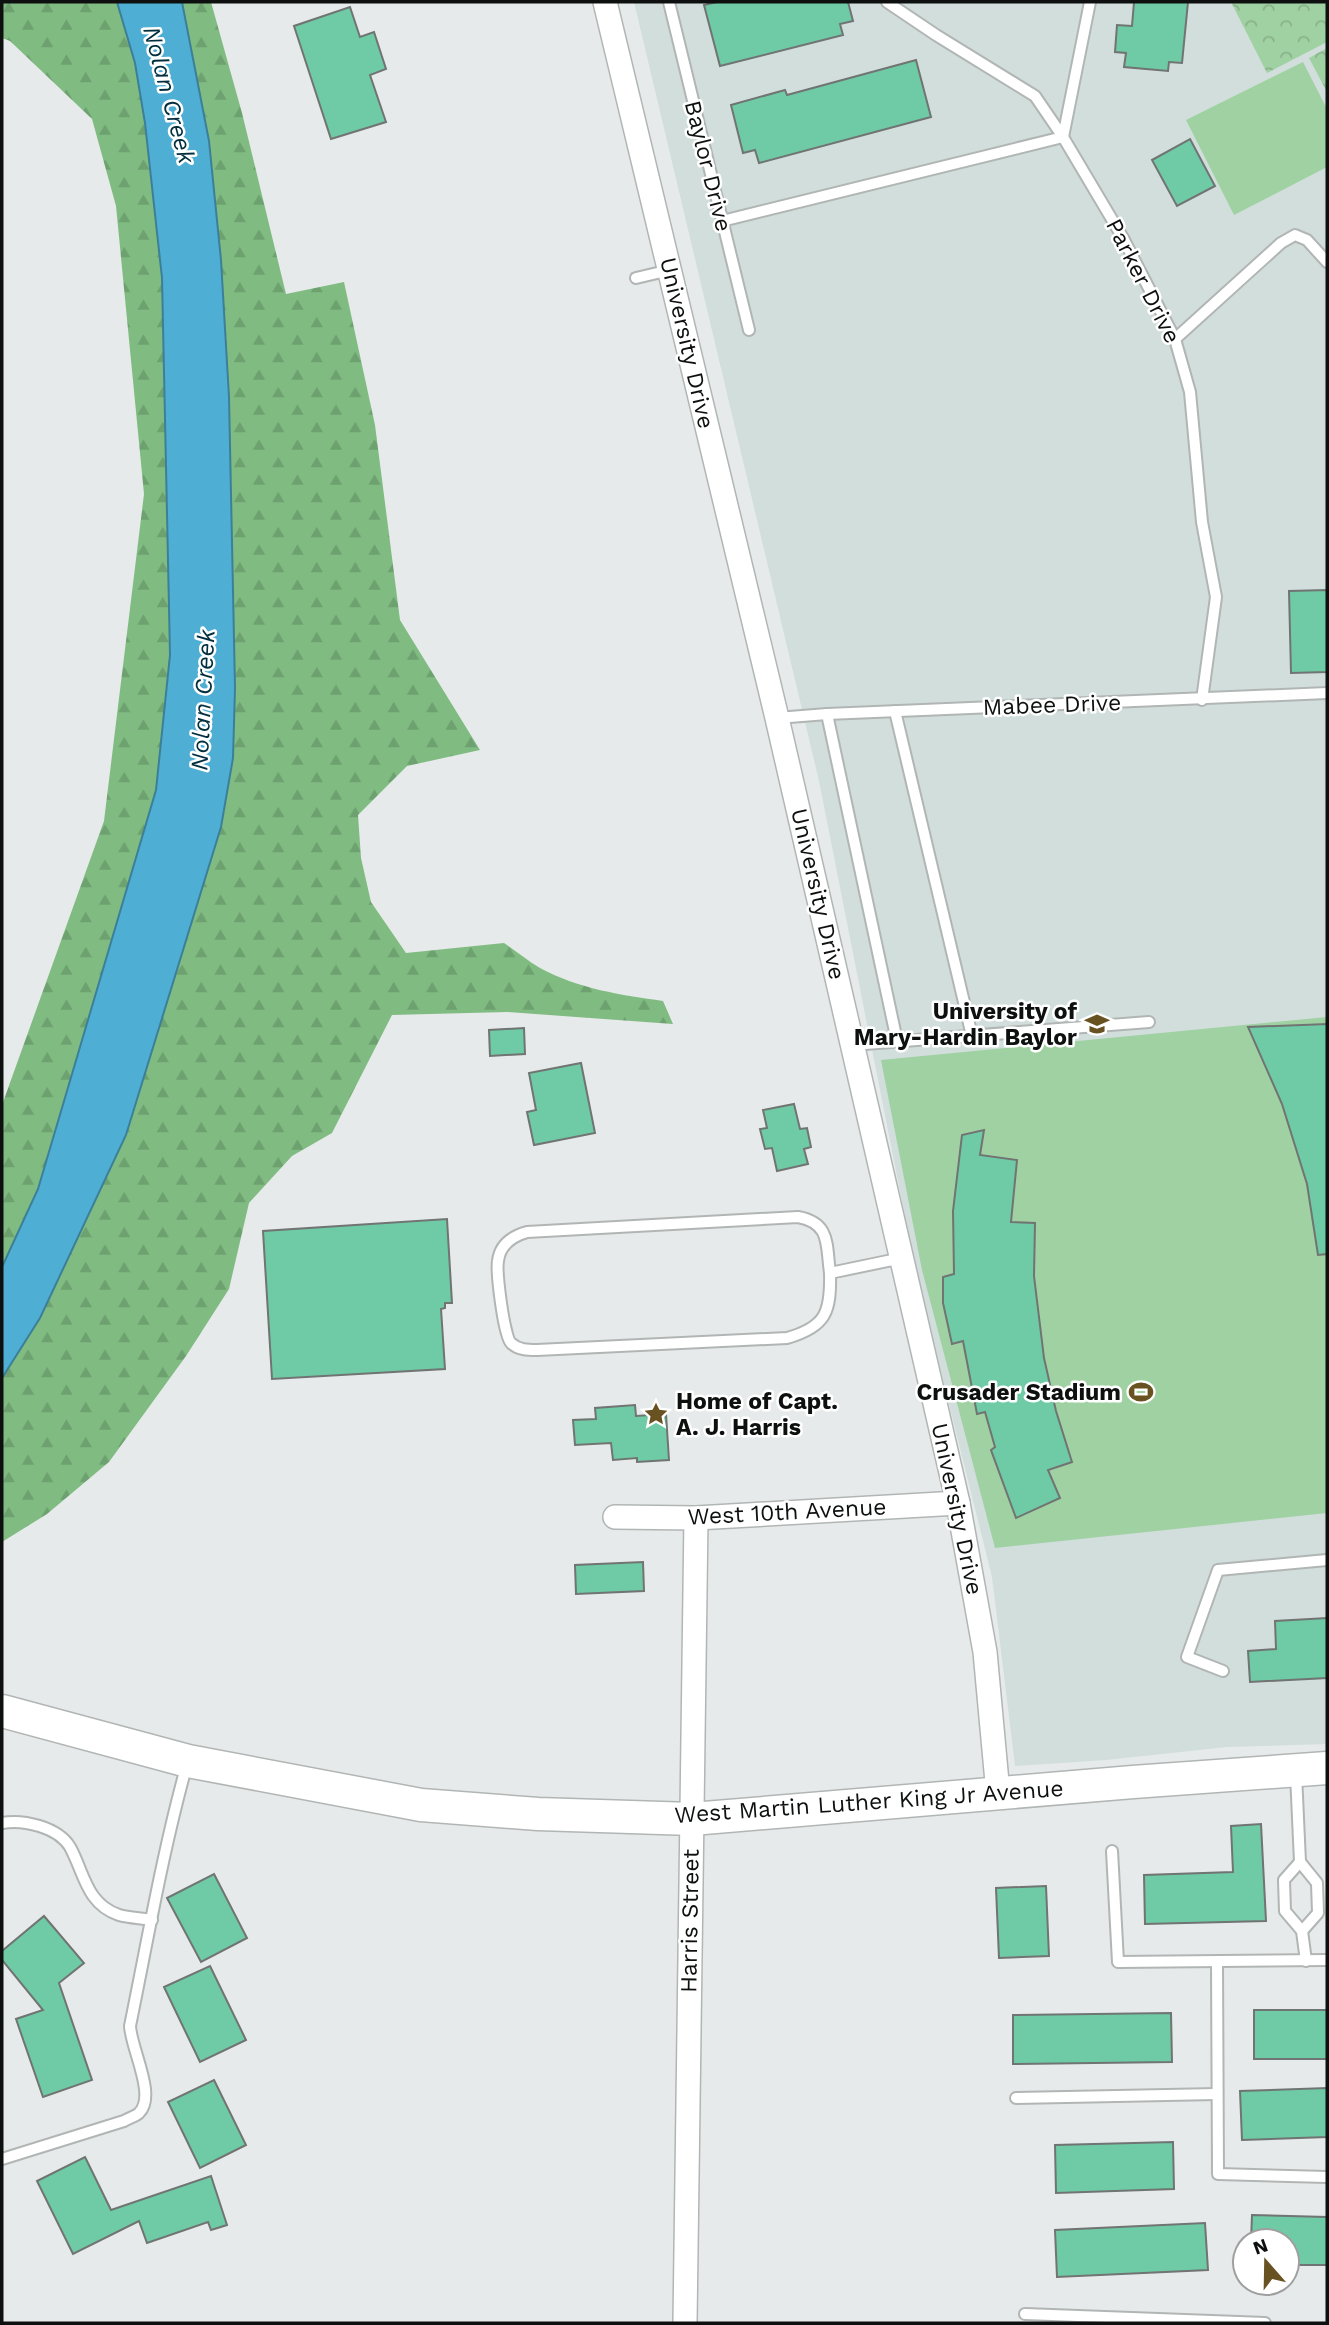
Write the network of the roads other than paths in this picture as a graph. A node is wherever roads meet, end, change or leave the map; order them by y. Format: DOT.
graph roads {
  1 [pos="605,2"];
  2 [pos="669,2"];
  3 [pos="887,2"];
  4 [pos="1090,2"];
  5 [pos="1063,137"];
  6 [pos="722,221"];
  7 [pos="1327,262"];
  8 [pos="670,270"];
  9 [pos="636,278"];
  10 [pos="749,330"];
  11 [pos="1175,339"];
  12 [pos="1327,693"];
  13 [pos="1202,700"];
  14 [pos="895,711"];
  15 [pos="827,714"];
  16 [pos="777,718"];
  17 [pos="1149,1022"];
  18 [pos="972,1036"];
  19 [pos="897,1041"];
  20 [pos="852,1045"];
  21 [pos="902,1258"];
  22 [pos="830,1273"];
  23 [pos="958,1503"];
  24 [pos="615,1517"];
  25 [pos="696,1518"];
  26 [pos="1327,1560"];
  27 [pos="1223,1671"];
  28 [pos="2,1711"];
  29 [pos="188,1761"];
  30 [pos="1327,1768"];
  31 [pos="1296,1770"];
  32 [pos="998,1793"];
  33 [pos="692,1819"];
  34 [pos="2,1823"];
  35 [pos="1112,1851"];
  36 [pos="1300,1862"];
  37 [pos="152,1920"];
  38 [pos="1302,1931"];
  39 [pos="1327,1960"];
  40 [pos="1306,1961"];
  41 [pos="1217,1962"];
  42 [pos="1217,2094"];
  43 [pos="1016,2098"];
  44 [pos="2,2159"];
  45 [pos="1327,2176"];
  46 [pos="1025,2314"];
  47 [pos="685,2323"];
  48 [pos="1265,2323"];
  1 -- 8 [label="street, University Drive"];
  2 -- 6 [label="lane, Baylor Drive"];
  3 -- 5 [label="lane, Parker Drive"];
  4 -- 5 [label="lane"];
  5 -- 6 [label="lane"];
  5 -- 11 [label="lane, Parker Drive"];
  6 -- 10 [label="lane, Baylor Drive"];
  7 -- 11 [label="lane"];
  8 -- 9 [label="lane"];
  8 -- 16 [label="street, University Drive"];
  11 -- 13 [label="lane, Parker Drive"];
  12 -- 13 [label="lane, Mabee Drive"];
  13 -- 14 [label="lane, Mabee Drive"];
  14 -- 15 [label="lane, Mabee Drive"];
  14 -- 18 [label="lane"];
  15 -- 16 [label="lane, Mabee Drive"];
  15 -- 19 [label="lane"];
  16 -- 20 [label="street, University Drive"];
  17 -- 18 [label="lane"];
  18 -- 19 [label="lane"];
  19 -- 20 [label="lane"];
  20 -- 21 [label="street, University Drive"];
  21 -- 22 [label="lane"];
  21 -- 23 [label="street, University Drive"];
  22 -- 22 [label="lane"];
  23 -- 25 [label="street, West 10th Avenue"];
  23 -- 32 [label="street, University Drive"];
  24 -- 25 [label="street, West 10th Avenue"];
  25 -- 33 [label="street, Harris Street"];
  26 -- 27 [label="lane"];
  28 -- 29 [label="street, West Martin Luther King Jr Avenue"];
  29 -- 33 [label="street, West Martin Luther King Jr Avenue"];
  29 -- 37 [label="lane"];
  30 -- 31 [label="street, West Martin Luther King Jr Avenue"];
  31 -- 32 [label="street, West Martin Luther King Jr Avenue"];
  31 -- 36 [label="lane"];
  32 -- 33 [label="street, West Martin Luther King Jr Avenue"];
  33 -- 47 [label="street, Harris Street"];
  34 -- 37 [label="lane"];
  35 -- 41 [label="lane"];
  36 -- 38 [label="lane"];
  36 -- 38 [label="lane"];
  37 -- 44 [label="lane"];
  38 -- 40 [label="lane"];
  39 -- 40 [label="lane"];
  40 -- 41 [label="lane"];
  41 -- 42 [label="lane"];
  42 -- 43 [label="lane"];
  42 -- 45 [label="lane"];
  46 -- 48 [label="lane"];
}
